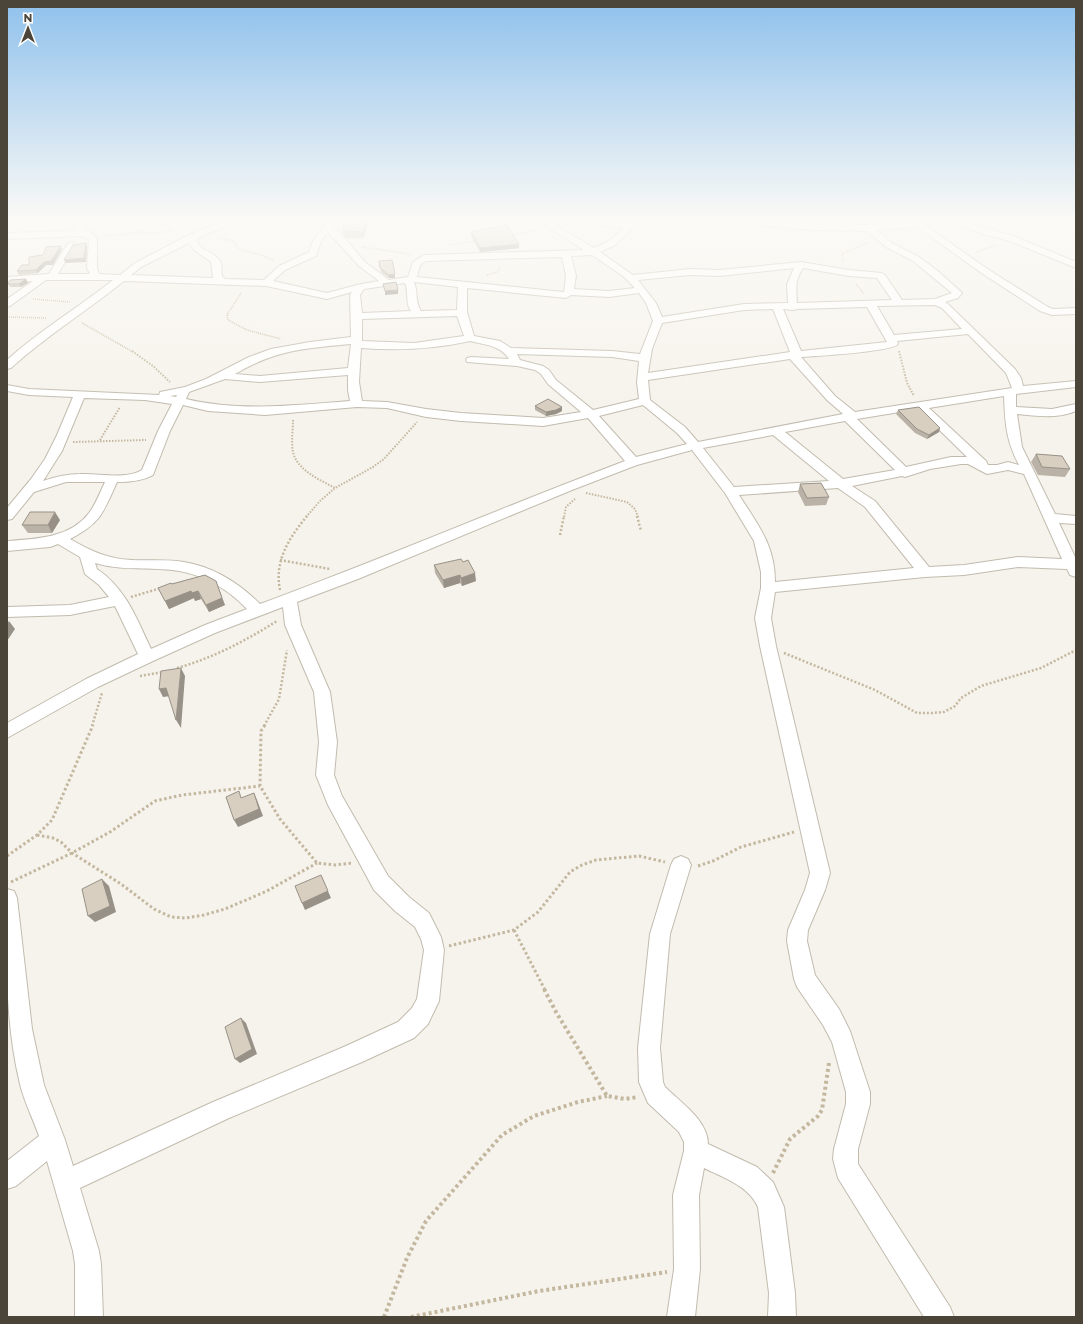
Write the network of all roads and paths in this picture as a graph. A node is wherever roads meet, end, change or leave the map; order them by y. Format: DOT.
graph roads {
  1 [pos="249,282"];
  2 [pos="39,283"];
  3 [pos="107,283"];
  4 [pos="115,283"];
  5 [pos="262,283"];
  6 [pos="266,283"];
  7 [pos="383,283"];
  8 [pos="411,283"];
  9 [pos="440,283"];
  10 [pos="469,283"];
  11 [pos="570,283"];
  12 [pos="636,283"];
  13 [pos="791,283"];
  14 [pos="856,283"];
  15 [pos="886,283"];
  16 [pos="946,283"];
  17 [pos="1003,283"];
  18 [pos="463,285"];
  19 [pos="111,286"];
  20 [pos="361,287"];
  21 [pos="642,290"];
  22 [pos="569,292"];
  23 [pos="18,297"];
  24 [pos="899,302"];
  25 [pos="936,302"];
  26 [pos="7,304"];
  27 [pos="89,304"];
  28 [pos="871,305"];
  29 [pos="777,307"];
  30 [pos="794,307"];
  31 [pos="1076,311"];
  32 [pos="417,313"];
  33 [pos="462,313"];
  34 [pos="357,316"];
  35 [pos="7,317"];
  36 [pos="68,319"];
  37 [pos="658,321"];
  38 [pos="971,331"];
  39 [pos="470,338"];
  40 [pos="281,339"];
  41 [pos="892,341"];
  42 [pos="357,342"];
  43 [pos="510,351"];
  44 [pos="795,355"];
  45 [pos="644,358"];
  46 [pos="471,360"];
  47 [pos="517,363"];
  48 [pos="7,366"];
  49 [pos="354,372"];
  50 [pos="223,376"];
  51 [pos="643,377"];
  52 [pos="1076,384"];
  53 [pos="7,388"];
  54 [pos="1014,391"];
  55 [pos="80,394"];
  56 [pos="180,395"];
  57 [pos="127,396"];
  58 [pos="645,401"];
  59 [pos="357,404"];
  60 [pos="921,406"];
  61 [pos="1076,407"];
  62 [pos="294,410"];
  63 [pos="1010,410"];
  64 [pos="426,413"];
  65 [pos="591,414"];
  66 [pos="850,417"];
  67 [pos="775,430"];
  68 [pos="160,437"];
  69 [pos="100,440"];
  70 [pos="60,442"];
  71 [pos="695,446"];
  72 [pos="633,462"];
  73 [pos="989,470"];
  74 [pos="1029,472"];
  75 [pos="905,473"];
  76 [pos="113,478"];
  77 [pos="841,484"];
  78 [pos="567,487"];
  79 [pos="335,488"];
  80 [pos="30,489"];
  81 [pos="730,490"];
  82 [pos="579,496"];
  83 [pos="7,516"];
  84 [pos="1050,518"];
  85 [pos="1076,520"];
  86 [pos="641,531"];
  87 [pos="560,535"];
  88 [pos="59,539"];
  89 [pos="7,546"];
  90 [pos="86,555"];
  91 [pos="280,560"];
  92 [pos="1074,568"];
  93 [pos="925,572"];
  94 [pos="353,575"];
  95 [pos="166,587"];
  96 [pos="768,588"];
  97 [pos="120,600"];
  98 [pos="289,610"];
  99 [pos="7,612"];
  100 [pos="258,612"];
  101 [pos="768,646"];
  102 [pos="1076,650"];
  103 [pos="147,657"];
  104 [pos="173,670"];
  105 [pos="166,671"];
  106 [pos="137,677"];
  107 [pos="92,683"];
  108 [pos="7,731"];
  109 [pos="260,786"];
  110 [pos="810,827"];
  111 [pos="37,835"];
  112 [pos="72,853"];
  113 [pos="7,856"];
  114 [pos="369,861"];
  115 [pos="317,863"];
  116 [pos="681,865"];
  117 [pos="7,884"];
  118 [pos="7,898"];
  119 [pos="514,930"];
  120 [pos="9,939"];
  121 [pos="434,950"];
  122 [pos="842,1039"];
  123 [pos="656,1095"];
  124 [pos="608,1096"];
  125 [pos="53,1140"];
  126 [pos="696,1151"];
  127 [pos="7,1177"];
  128 [pos="66,1182"];
  129 [pos="764,1191"];
  130 [pos="687,1269"];
  131 [pos="89,1317"];
  132 [pos="384,1317"];
  133 [pos="411,1317"];
  134 [pos="681,1317"];
  135 [pos="782,1317"];
  136 [pos="940,1317"];
  1 -- 40 [label="path"];
  2 -- 23 [label="street"];
  3 -- 19 [label="street"];
  4 -- 19 [label="street"];
  5 -- 6 [label="street"];
  6 -- 20 [label="street"];
  7 -- 20 [label="street"];
  8 -- 32 [label="street"];
  9 -- 18 [label="street"];
  10 -- 18 [label="path"];
  11 -- 22 [label="street"];
  12 -- 21 [label="street"];
  13 -- 30 [label="street"];
  14 -- 28 [label="path"];
  15 -- 24 [label="street"];
  16 -- 25 [label="street"];
  17 -- 31 [label="street"];
  18 -- 22 [label="street"];
  18 -- 33 [label="street"];
  19 -- 27 [label="street"];
  20 -- 34 [label="street"];
  21 -- 22 [label="street"];
  21 -- 37 [label="street"];
  23 -- 26 [label="street"];
  23 -- 27 [label="path"];
  24 -- 25 [label="street"];
  24 -- 28 [label="street"];
  25 -- 38 [label="street"];
  27 -- 36 [label="street"];
  28 -- 30 [label="street"];
  28 -- 41 [label="street"];
  29 -- 30 [label="street"];
  29 -- 37 [label="street"];
  29 -- 44 [label="street"];
  32 -- 33 [label="street"];
  32 -- 34 [label="street"];
  33 -- 39 [label="street"];
  34 -- 42 [label="street"];
  35 -- 36 [label="path"];
  36 -- 48 [label="street"];
  36 -- 56 [label="path"];
  37 -- 45 [label="street"];
  38 -- 41 [label="street"];
  38 -- 54 [label="street"];
  39 -- 42 [label="street"];
  39 -- 43 [label="street"];
  41 -- 44 [label="street"];
  41 -- 60 [label="path"];
  42 -- 49 [label="street"];
  42 -- 50 [label="street"];
  43 -- 45 [label="street"];
  43 -- 47 [label="street"];
  44 -- 51 [label="street"];
  44 -- 66 [label="street"];
  45 -- 51 [label="street"];
  46 -- 47 [label="street"];
  47 -- 65 [label="street"];
  49 -- 50 [label="street"];
  49 -- 59 [label="street"];
  50 -- 56 [label="street"];
  51 -- 58 [label="street"];
  52 -- 54 [label="street"];
  53 -- 55 [label="street"];
  54 -- 60 [label="street"];
  54 -- 63 [label="street"];
  55 -- 57 [label="street"];
  55 -- 70 [label="street"];
  56 -- 57 [label="street"];
  56 -- 62 [label="street"];
  56 -- 68 [label="street"];
  57 -- 69 [label="path"];
  58 -- 65 [label="street"];
  58 -- 71 [label="street"];
  59 -- 62 [label="street"];
  59 -- 64 [label="street"];
  60 -- 66 [label="street"];
  60 -- 73 [label="street"];
  61 -- 63 [label="street"];
  62 -- 79 [label="path"];
  63 -- 74 [label="street"];
  64 -- 65 [label="street"];
  64 -- 79 [label="path"];
  65 -- 72 [label="street"];
  66 -- 67 [label="street"];
  66 -- 75 [label="street"];
  67 -- 71 [label="street"];
  67 -- 77 [label="street"];
  68 -- 69 [label="path"];
  68 -- 76 [label="street"];
  69 -- 70 [label="path"];
  70 -- 80 [label="street"];
  71 -- 72 [label="street"];
  71 -- 81 [label="street"];
  72 -- 78 [label="street"];
  73 -- 74 [label="street"];
  73 -- 75 [label="street"];
  74 -- 84 [label="street"];
  75 -- 77 [label="street"];
  76 -- 80 [label="street"];
  76 -- 88 [label="street"];
  77 -- 81 [label="street"];
  77 -- 93 [label="street"];
  78 -- 86 [label="path"];
  78 -- 94 [label="street"];
  79 -- 91 [label="path"];
  80 -- 83 [label="street"];
  81 -- 96 [label="street"];
  82 -- 87 [label="path"];
  84 -- 85 [label="street"];
  84 -- 92 [label="street"];
  88 -- 89 [label="street"];
  88 -- 90 [label="street"];
  90 -- 97 [label="street"];
  90 -- 100 [label="street"];
  91 -- 94 [label="path"];
  91 -- 98 [label="path"];
  92 -- 93 [label="street"];
  93 -- 96 [label="street"];
  94 -- 98 [label="street"];
  95 -- 97 [label="path"];
  96 -- 101 [label="street"];
  97 -- 99 [label="street"];
  97 -- 103 [label="street"];
  98 -- 100 [label="street"];
  98 -- 104 [label="path"];
  98 -- 109 [label="path"];
  98 -- 114 [label="street"];
  100 -- 103 [label="street"];
  101 -- 102 [label="path"];
  101 -- 110 [label="street"];
  103 -- 107 [label="street"];
  105 -- 106 [label="path"];
  107 -- 108 [label="street"];
  107 -- 111 [label="path"];
  109 -- 112 [label="path"];
  109 -- 115 [label="path"];
  110 -- 116 [label="path"];
  110 -- 122 [label="street"];
  111 -- 112 [label="path"];
  111 -- 113 [label="path"];
  112 -- 115 [label="path"];
  112 -- 117 [label="path"];
  114 -- 115 [label="path"];
  114 -- 121 [label="street"];
  116 -- 119 [label="path"];
  116 -- 123 [label="street"];
  118 -- 120 [label="street"];
  119 -- 121 [label="path"];
  119 -- 124 [label="path"];
  120 -- 125 [label="street"];
  121 -- 128 [label="street"];
  122 -- 129 [label="path"];
  122 -- 136 [label="street"];
  123 -- 124 [label="path"];
  123 -- 126 [label="street"];
  124 -- 132 [label="path"];
  125 -- 127 [label="street"];
  125 -- 128 [label="street"];
  126 -- 129 [label="street"];
  126 -- 130 [label="street"];
  128 -- 131 [label="street"];
  129 -- 135 [label="street"];
  130 -- 133 [label="path"];
  130 -- 134 [label="street"];
}
